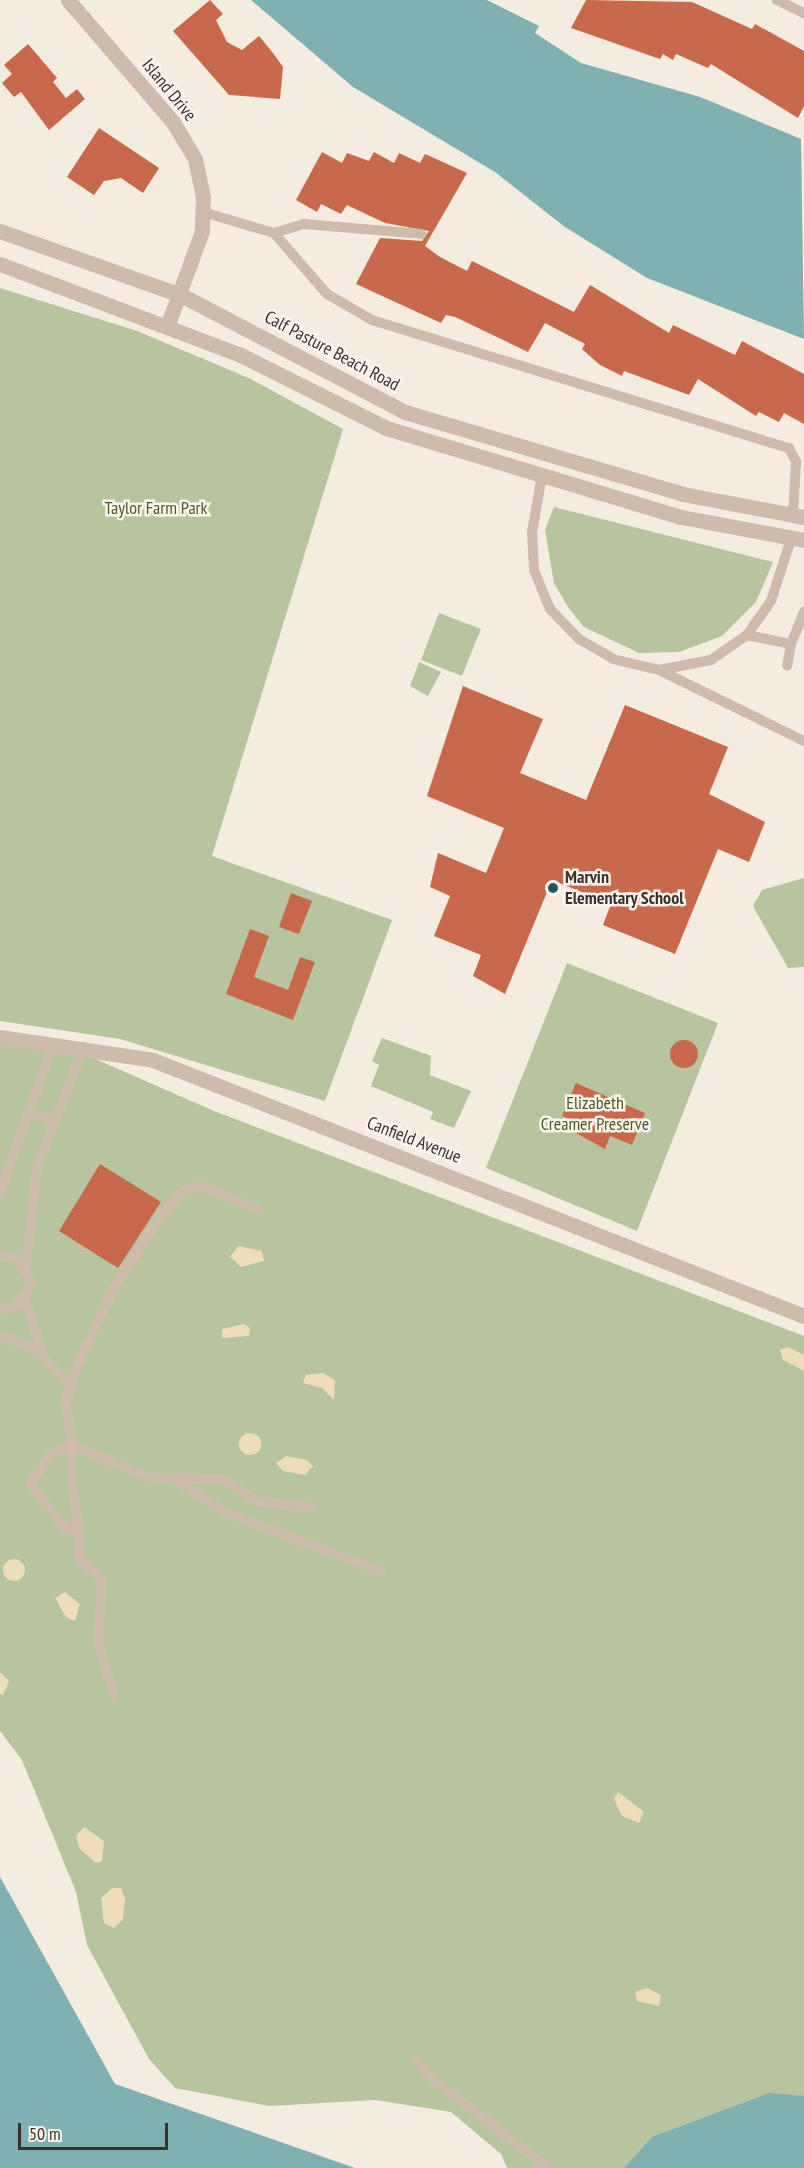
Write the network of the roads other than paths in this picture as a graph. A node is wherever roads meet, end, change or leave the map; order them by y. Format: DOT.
graph roads {
  1 [pos="68,0"];
  2 [pos="777,0"];
  3 [pos="804,13"];
  4 [pos="203,212"];
  5 [pos="0,231"];
  6 [pos="274,233"];
  7 [pos="422,234"];
  8 [pos="0,264"];
  9 [pos="181,296"];
  10 [pos="168,324"];
  11 [pos="542,476"];
  12 [pos="799,516"];
  13 [pos="797,539"];
  14 [pos="804,612"];
  15 [pos="747,634"];
  16 [pos="791,644"];
  17 [pos="787,666"];
  18 [pos="659,670"];
  19 [pos="804,741"];
  20 [pos="0,1037"];
  21 [pos="54,1043"];
  22 [pos="84,1047"];
  23 [pos="30,1112"];
  24 [pos="53,1121"];
  25 [pos="0,1192"];
  26 [pos="259,1210"];
  27 [pos="0,1255"];
  28 [pos="26,1267"];
  29 [pos="25,1300"];
  30 [pos="0,1310"];
  31 [pos="804,1316"];
  32 [pos="0,1336"];
  33 [pos="41,1351"];
  34 [pos="71,1386"];
  35 [pos="72,1445"];
  36 [pos="177,1482"];
  37 [pos="312,1507"];
  38 [pos="79,1532"];
  39 [pos="380,1571"];
  40 [pos="114,1695"];
  41 [pos="417,2061"];
  42 [pos="548,2168"];
  1 -- 4 [label="street, Island Drive"];
  2 -- 3 [label="lane"];
  4 -- 6 [label="lane"];
  4 -- 9 [label="street, Island Drive"];
  5 -- 9 [label="street, Calf Pasture Beach Road"];
  6 -- 7 [label="lane"];
  6 -- 12 [label="lane"];
  8 -- 10 [label="street"];
  9 -- 10 [label="street, Island Drive"];
  9 -- 12 [label="street, Calf Pasture Beach Road"];
  10 -- 11 [label="street"];
  11 -- 13 [label="street"];
  11 -- 18 [label="lane"];
  12 -- 13 [label="street"];
  13 -- 15 [label="lane"];
  14 -- 16 [label="lane"];
  15 -- 16 [label="lane"];
  15 -- 18 [label="lane"];
  16 -- 17 [label="lane"];
  18 -- 19 [label="lane"];
  20 -- 21 [label="street, Canfield Avenue"];
  21 -- 22 [label="street, Canfield Avenue"];
  21 -- 23 [label="lane"];
  22 -- 24 [label="lane"];
  22 -- 31 [label="street, Canfield Avenue"];
  23 -- 24 [label="lane"];
  23 -- 25 [label="lane"];
  24 -- 28 [label="lane"];
  26 -- 34 [label="lane"];
  27 -- 28 [label="lane"];
  28 -- 29 [label="lane"];
  29 -- 30 [label="lane"];
  29 -- 33 [label="lane"];
  32 -- 33 [label="lane"];
  33 -- 34 [label="lane"];
  34 -- 35 [label="lane"];
  35 -- 36 [label="lane"];
  35 -- 38 [label="lane"];
  35 -- 38 [label="lane"];
  36 -- 37 [label="lane"];
  36 -- 39 [label="lane"];
  38 -- 40 [label="lane"];
  41 -- 42 [label="lane"];
}
